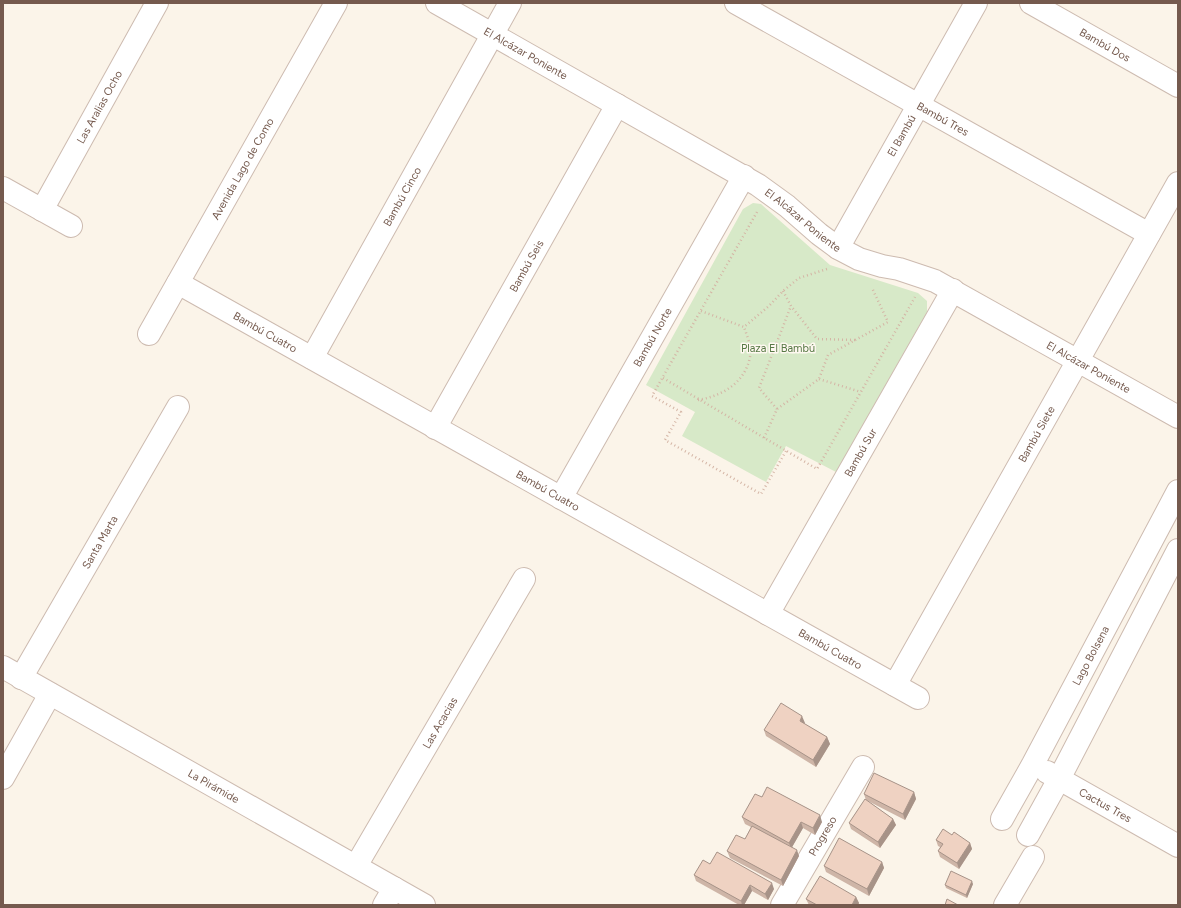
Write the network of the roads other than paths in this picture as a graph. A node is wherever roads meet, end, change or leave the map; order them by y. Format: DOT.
graph roads {
  1 [pos="157,3"];
  2 [pos="336,3"];
  3 [pos="437,3"];
  4 [pos="510,3"];
  5 [pos="736,3"];
  6 [pos="976,3"];
  7 [pos="1031,3"];
  8 [pos="493,34"];
  9 [pos="1178,86"];
  10 [pos="617,104"];
  11 [pos="919,105"];
  12 [pos="744,176"];
  13 [pos="1178,183"];
  14 [pos="3,188"];
  15 [pos="42,210"];
  16 [pos="71,226"];
  17 [pos="1149,234"];
  18 [pos="838,248"];
  19 [pos="178,283"];
  20 [pos="953,290"];
  21 [pos="149,334"];
  22 [pos="312,358"];
  23 [pos="1078,361"];
  24 [pos="178,407"];
  25 [pos="1178,416"];
  26 [pos="435,428"];
  27 [pos="1178,491"];
  28 [pos="561,498"];
  29 [pos="1178,550"];
  30 [pos="524,578"];
  31 [pos="768,614"];
  32 [pos="12,672"];
  33 [pos="895,685"];
  34 [pos="50,694"];
  35 [pos="918,698"];
  36 [pos="1033,764"];
  37 [pos="862,767"];
  38 [pos="3,778"];
  39 [pos="1059,779"];
  40 [pos="1002,819"];
  41 [pos="1028,835"];
  42 [pos="1178,846"];
  43 [pos="1033,857"];
  44 [pos="356,866"];
  45 [pos="389,896"];
  46 [pos="424,905"];
  47 [pos="782,905"];
  48 [pos="1005,905"];
  1 -- 15 [label="street, Las Aralias Ocho"];
  2 -- 19 [label="street, Avenida Lago de Como"];
  3 -- 8 [label="street, El Alcázar Poniente"];
  4 -- 8 [label="street, Bambú Cinco"];
  5 -- 11 [label="street, Bambú Tres"];
  6 -- 11 [label="street, El Bambú"];
  7 -- 9 [label="street, Bambú Dos"];
  8 -- 10 [label="street, El Alcázar Poniente"];
  8 -- 22 [label="street, Bambú Cinco"];
  10 -- 12 [label="street, El Alcázar Poniente"];
  10 -- 26 [label="street, Bambú Seis"];
  11 -- 17 [label="street, Bambú Tres"];
  11 -- 18 [label="street, El Bambú"];
  12 -- 18 [label="street, El Alcázar Poniente"];
  12 -- 28 [label="street, Bambú Norte"];
  13 -- 17 [label="street, Bambú Siete"];
  14 -- 15 [label="street"];
  15 -- 16 [label="street"];
  17 -- 23 [label="street, Bambú Siete"];
  18 -- 20 [label="street, El Alcázar Poniente"];
  19 -- 21 [label="street, Avenida Lago de Como"];
  19 -- 22 [label="street, Bambú Cuatro"];
  20 -- 23 [label="street, El Alcázar Poniente"];
  20 -- 31 [label="street, Bambú Sur"];
  22 -- 26 [label="street, Bambú Cuatro"];
  23 -- 25 [label="street, El Alcázar Poniente"];
  23 -- 33 [label="street, Bambú Siete"];
  24 -- 32 [label="street, Santa Marta"];
  26 -- 28 [label="street, Bambú Cuatro"];
  27 -- 36 [label="street, Lago Bolsena"];
  28 -- 31 [label="street, Bambú Cuatro"];
  29 -- 39 [label="street"];
  30 -- 44 [label="street, Las Acacias"];
  31 -- 33 [label="street, Bambú Cuatro"];
  32 -- 34 [label="street, La Pirámide"];
  33 -- 35 [label="street, Bambú Cuatro"];
  34 -- 38 [label="street"];
  34 -- 44 [label="street, La Pirámide"];
  36 -- 39 [label="street, Cactus Tres"];
  36 -- 40 [label="street, Lago Bolsena"];
  37 -- 47 [label="street, Progreso"];
  39 -- 41 [label="street"];
  39 -- 42 [label="street, Cactus Tres"];
  43 -- 48 [label="street"];
  44 -- 45 [label="street, La Pirámide"];
  45 -- 46 [label="street, La Pirámide"];
}
